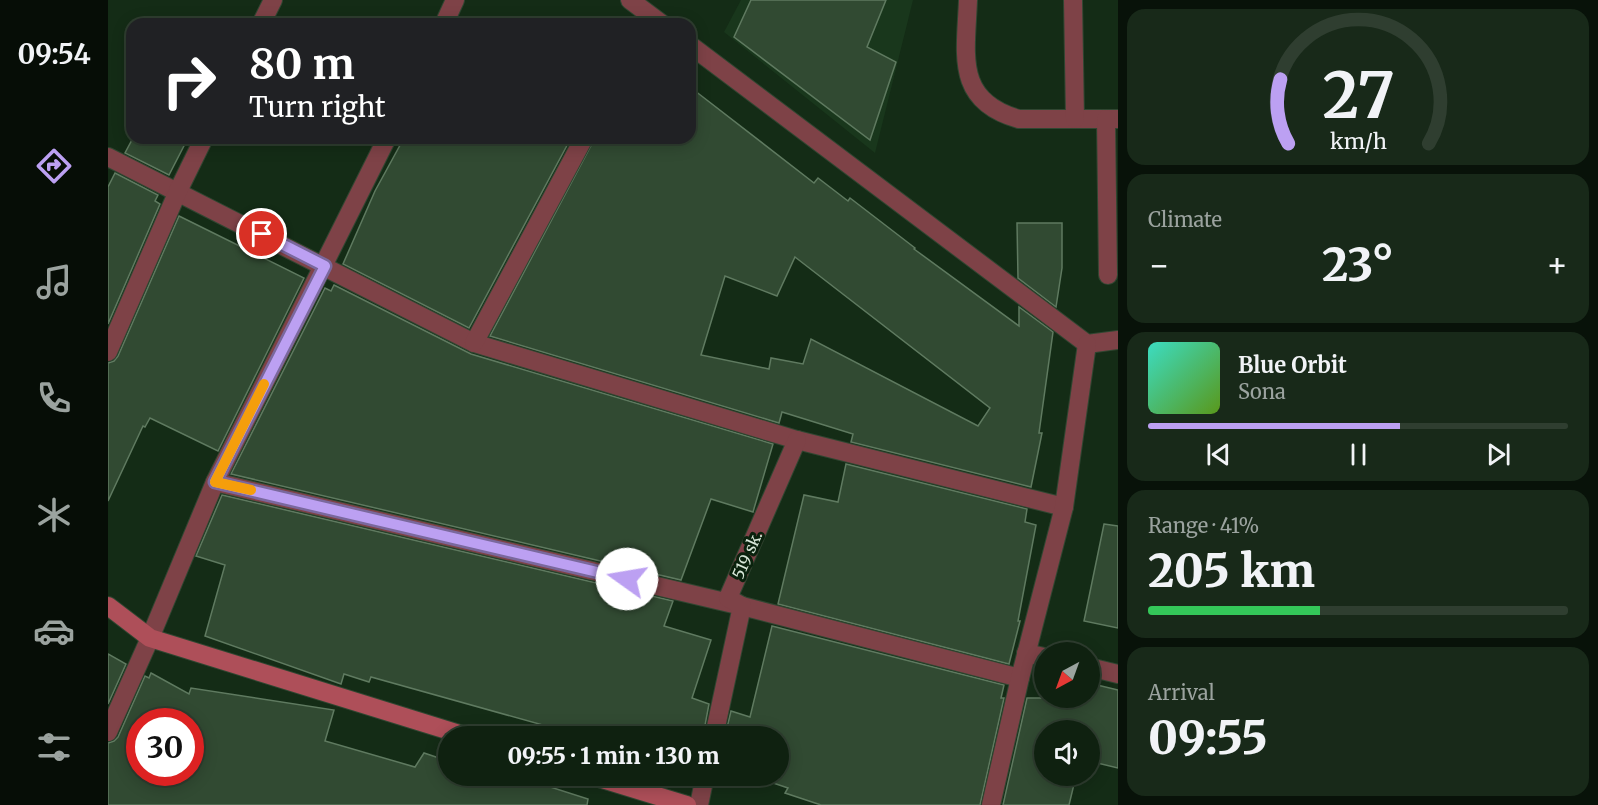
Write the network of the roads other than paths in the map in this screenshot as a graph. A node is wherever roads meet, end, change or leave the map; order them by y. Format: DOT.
graph roads {
  1 [pos="273,0"];
  2 [pos="455,0"];
  3 [pos="630,0"];
  4 [pos="968,0"];
  5 [pos="1073,0"];
  6 [pos="264,18"];
  7 [pos="447,18"];
  8 [pos="649,18"];
  9 [pos="696,50"];
  10 [pos="1076,119"];
  11 [pos="1112,119"];
  12 [pos="201,144"];
  13 [pos="384,144"];
  14 [pos="581,144"];
  15 [pos="108,157"];
  16 [pos="178,191"];
  17 [pos="325,266"];
  18 [pos="1108,275"];
  19 [pos="1118,340"];
  20 [pos="474,343"];
  21 [pos="1087,344"];
  22 [pos="108,352"];
  23 [pos="797,440"];
  24 [pos="215,482"];
  25 [pos="1064,507"];
  26 [pos="108,606"];
  27 [pos="742,606"];
  28 [pos="150,638"];
  29 [pos="1038,642"];
  30 [pos="1034,657"];
  31 [pos="1100,670"];
  32 [pos="1118,674"];
  33 [pos="1020,678"];
  34 [pos="716,726"];
  35 [pos="438,727"];
  36 [pos="108,732"];
  37 [pos="625,786"];
  38 [pos="703,786"];
  39 [pos="687,805"];
  40 [pos="699,805"];
  41 [pos="991,805"];
  1 -- 6 [label="street"];
  2 -- 7 [label="street"];
  3 -- 8 [label="street"];
  4 -- 10 [label="street"];
  5 -- 10 [label="street"];
  9 -- 21 [label="street"];
  10 -- 11 [label="street"];
  11 -- 18 [label="street"];
  12 -- 16 [label="street"];
  13 -- 17 [label="street"];
  14 -- 20 [label="street"];
  15 -- 16 [label="street"];
  16 -- 17 [label="street"];
  16 -- 22 [label="street"];
  17 -- 20 [label="street"];
  17 -- 24 [label="street"];
  19 -- 21 [label="street"];
  20 -- 23 [label="street"];
  21 -- 25 [label="street"];
  23 -- 25 [label="street"];
  23 -- 27 [label="street, 519 sk."];
  24 -- 27 [label="street"];
  24 -- 28 [label="street"];
  25 -- 29 [label="street"];
  26 -- 28 [label="street"];
  27 -- 33 [label="street"];
  27 -- 34 [label="street, 519 sk."];
  28 -- 35 [label="street"];
  28 -- 36 [label="street"];
  30 -- 33 [label="street"];
  31 -- 32 [label="street"];
  33 -- 41 [label="street"];
  37 -- 39 [label="street"];
  38 -- 40 [label="street"];
}
